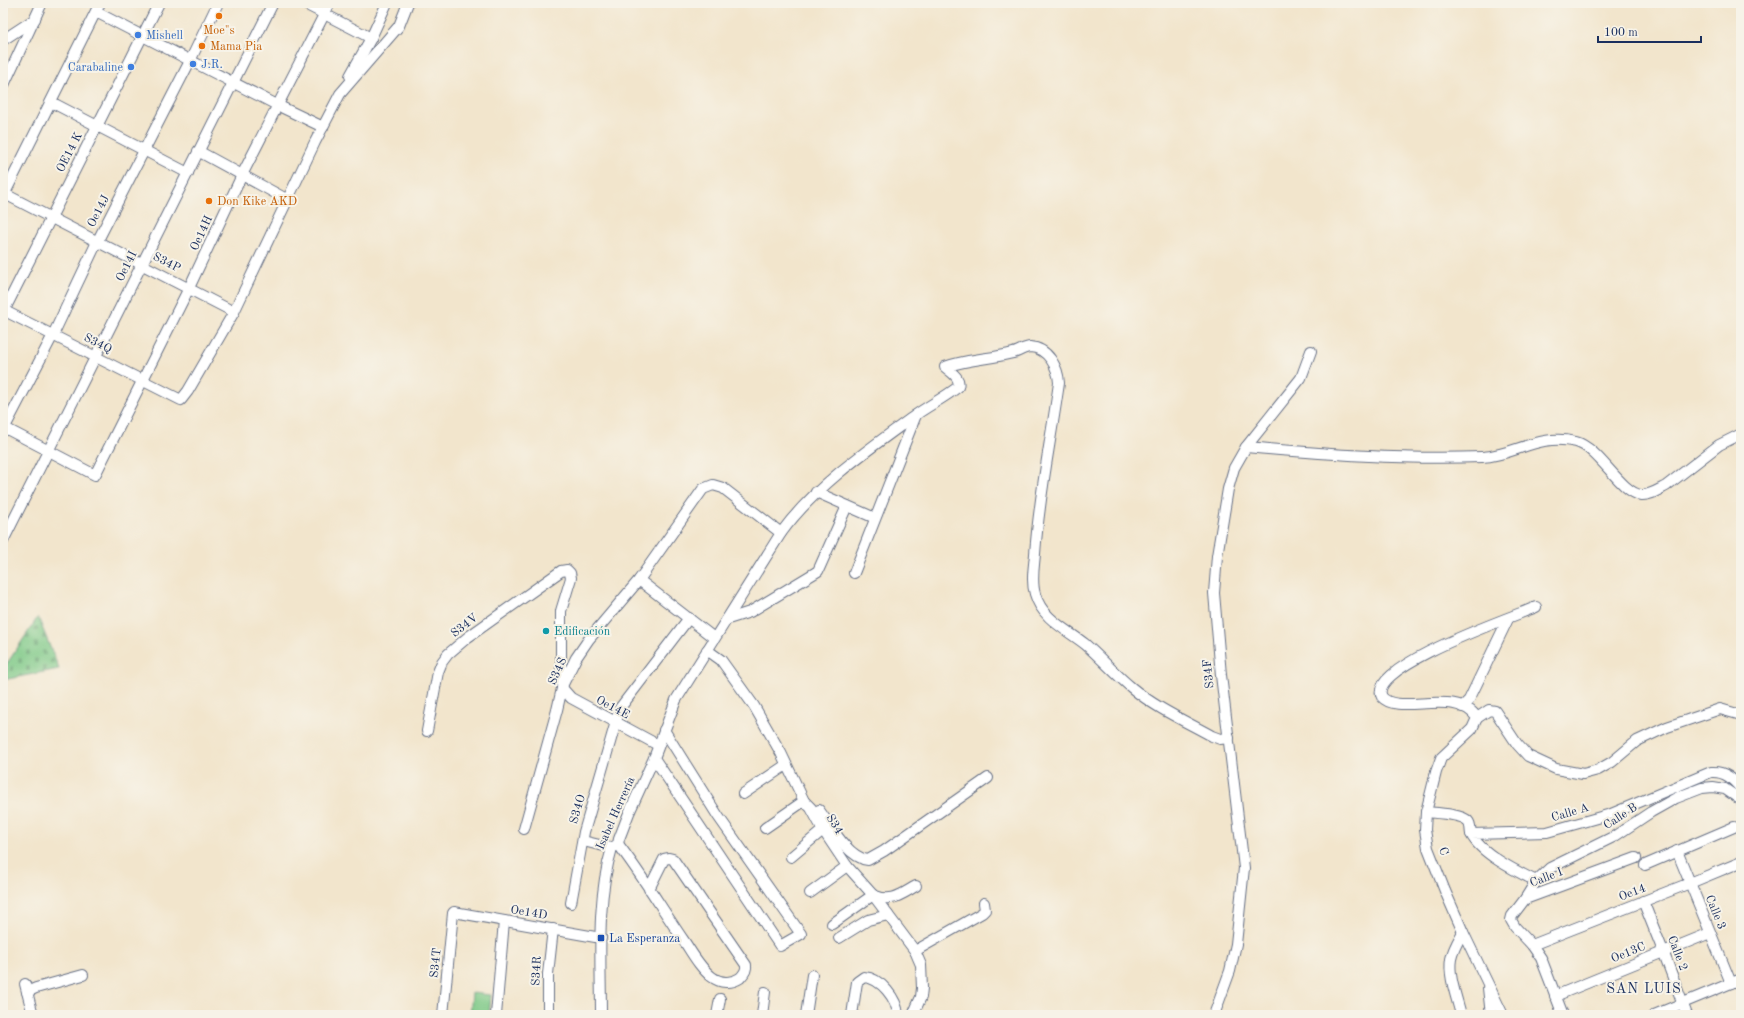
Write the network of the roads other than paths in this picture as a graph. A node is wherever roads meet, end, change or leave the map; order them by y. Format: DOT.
graph roads {
  1 [pos="42,3"];
  2 [pos="159,3"];
  3 [pos="218,3"];
  4 [pos="273,3"];
  5 [pos="304,3"];
  6 [pos="330,3"];
  7 [pos="387,3"];
  8 [pos="408,3"];
  9 [pos="98,8"];
  10 [pos="325,13"];
  11 [pos="35,20"];
  12 [pos="142,37"];
  13 [pos="371,38"];
  14 [pos="3,40"];
  15 [pos="190,61"];
  16 [pos="233,82"];
  17 [pos="3,86"];
  18 [pos="340,94"];
  19 [pos="51,102"];
  20 [pos="277,105"];
  21 [pos="97,126"];
  22 [pos="323,127"];
  23 [pos="144,150"];
  24 [pos="198,151"];
  25 [pos="188,173"];
  26 [pos="242,175"];
  27 [pos="4,195"];
  28 [pos="288,200"];
  29 [pos="51,218"];
  30 [pos="97,242"];
  31 [pos="142,264"];
  32 [pos="189,288"];
  33 [pos="3,311"];
  34 [pos="234,312"];
  35 [pos="53,335"];
  36 [pos="1311,351"];
  37 [pos="95,357"];
  38 [pos="143,381"];
  39 [pos="916,415"];
  40 [pos="4,428"];
  41 [pos="1741,434"];
  42 [pos="1246,447"];
  43 [pos="48,450"];
  44 [pos="816,492"];
  45 [pos="847,506"];
  46 [pos="875,518"];
  47 [pos="781,533"];
  48 [pos="3,541"];
  49 [pos="854,573"];
  50 [pos="639,580"];
  51 [pos="1536,607"];
  52 [pos="688,618"];
  53 [pos="728,619"];
  54 [pos="1508,619"];
  55 [pos="714,638"];
  56 [pos="707,650"];
  57 [pos="563,684"];
  58 [pos="1462,707"];
  59 [pos="1741,715"];
  60 [pos="1477,718"];
  61 [pos="615,723"];
  62 [pos="427,730"];
  63 [pos="664,730"];
  64 [pos="1229,738"];
  65 [pos="658,745"];
  66 [pos="654,758"];
  67 [pos="786,765"];
  68 [pos="988,778"];
  69 [pos="1741,789"];
  70 [pos="743,794"];
  71 [pos="1741,800"];
  72 [pos="807,805"];
  73 [pos="1426,812"];
  74 [pos="1734,827"];
  75 [pos="765,828"];
  76 [pos="524,829"];
  77 [pos="823,830"];
  78 [pos="1471,834"];
  79 [pos="583,841"];
  80 [pos="615,846"];
  81 [pos="1677,851"];
  82 [pos="791,857"];
  83 [pos="1636,858"];
  84 [pos="1741,862"];
  85 [pos="847,866"];
  86 [pos="1645,866"];
  87 [pos="1536,881"];
  88 [pos="1690,884"];
  89 [pos="916,886"];
  90 [pos="649,889"];
  91 [pos="810,893"];
  92 [pos="873,895"];
  93 [pos="1525,899"];
  94 [pos="1643,901"];
  95 [pos="571,903"];
  96 [pos="984,903"];
  97 [pos="453,913"];
  98 [pos="888,915"];
  99 [pos="504,921"];
  100 [pos="832,924"];
  101 [pos="553,929"];
  102 [pos="1463,932"];
  103 [pos="1710,933"];
  104 [pos="601,938"];
  105 [pos="839,938"];
  106 [pos="1532,945"];
  107 [pos="915,951"];
  108 [pos="1664,951"];
  109 [pos="83,975"];
  110 [pos="812,975"];
  111 [pos="1741,979"];
  112 [pos="1487,980"];
  113 [pos="1731,983"];
  114 [pos="765,992"];
  115 [pos="1555,996"];
  116 [pos="720,999"];
  117 [pos="1682,1003"];
  118 [pos="898,1014"];
  119 [pos="33,1015"];
  120 [pos="443,1015"];
  121 [pos="496,1015"];
  122 [pos="548,1015"];
  123 [pos="602,1015"];
  124 [pos="718,1015"];
  125 [pos="762,1015"];
  126 [pos="806,1015"];
  127 [pos="852,1015"];
  128 [pos="913,1015"];
  129 [pos="1214,1015"];
  130 [pos="1461,1015"];
  131 [pos="1491,1015"];
  132 [pos="1503,1015"];
  133 [pos="1563,1015"];
  134 [pos="1654,1015"];
  135 [pos="1687,1015"];
  1 -- 11 [label="street"];
  2 -- 12 [label="street, OE14 K"];
  3 -- 15 [label="street, Oe14J"];
  4 -- 16 [label="street, Oe14I"];
  5 -- 10 [label="street"];
  6 -- 10 [label="street, Oe14H"];
  7 -- 13 [label="street"];
  8 -- 18 [label="street"];
  9 -- 12 [label="street"];
  9 -- 19 [label="street"];
  10 -- 13 [label="street"];
  10 -- 20 [label="street, Oe14H"];
  11 -- 14 [label="street"];
  11 -- 17 [label="street"];
  12 -- 15 [label="street"];
  12 -- 21 [label="street, OE14 K"];
  13 -- 18 [label="street"];
  15 -- 16 [label="street"];
  15 -- 23 [label="street, Oe14J"];
  16 -- 20 [label="street"];
  16 -- 24 [label="street, Oe14I"];
  18 -- 22 [label="street"];
  19 -- 21 [label="street"];
  19 -- 27 [label="street"];
  20 -- 22 [label="street"];
  20 -- 26 [label="street, Oe14H"];
  21 -- 23 [label="street"];
  21 -- 29 [label="street, OE14 K"];
  22 -- 28 [label="street"];
  23 -- 25 [label="street"];
  23 -- 30 [label="street, Oe14J"];
  24 -- 25 [label="street, Oe14I"];
  24 -- 26 [label="street"];
  25 -- 31 [label="street, Oe14I"];
  26 -- 28 [label="street"];
  26 -- 32 [label="street, Oe14H"];
  27 -- 29 [label="street, S34P"];
  28 -- 34 [label="street"];
  29 -- 30 [label="street, S34P"];
  29 -- 33 [label="street, OE14 K"];
  30 -- 31 [label="street, S34P"];
  30 -- 35 [label="street, Oe14J"];
  31 -- 32 [label="street, S34P"];
  31 -- 37 [label="street, Oe14I"];
  32 -- 34 [label="street, S34P"];
  32 -- 38 [label="street, Oe14H"];
  33 -- 35 [label="street, S34Q"];
  34 -- 38 [label="street, S34Q"];
  35 -- 37 [label="street, S34Q"];
  35 -- 40 [label="street, Oe14J"];
  36 -- 42 [label="street, S34F"];
  37 -- 38 [label="street, S34Q"];
  37 -- 43 [label="street, Oe14I"];
  38 -- 43 [label="street, Oe14H"];
  39 -- 44 [label="street, Isabel Herrería"];
  39 -- 46 [label="street"];
  39 -- 64 [label="street, Isabel Herrería"];
  40 -- 43 [label="street"];
  41 -- 42 [label="street"];
  42 -- 64 [label="street, S34F"];
  43 -- 48 [label="street, Oe14I"];
  44 -- 45 [label="street"];
  44 -- 47 [label="street, Isabel Herrería"];
  45 -- 46 [label="street"];
  45 -- 53 [label="street"];
  46 -- 49 [label="street"];
  47 -- 50 [label="street, S34S"];
  47 -- 53 [label="street, Isabel Herrería"];
  50 -- 52 [label="street"];
  50 -- 57 [label="street, S34S"];
  51 -- 54 [label="street"];
  52 -- 55 [label="street"];
  52 -- 61 [label="street, S34O"];
  53 -- 55 [label="street, Isabel Herrería"];
  54 -- 58 [label="street"];
  54 -- 58 [label="street"];
  55 -- 56 [label="street, Isabel Herrería"];
  56 -- 63 [label="street, Isabel Herrería"];
  56 -- 67 [label="street, S34"];
  57 -- 61 [label="street, Oe14E"];
  57 -- 62 [label="street, S34V"];
  57 -- 76 [label="street, S34S"];
  58 -- 60 [label="street"];
  59 -- 60 [label="street"];
  60 -- 73 [label="street, C"];
  61 -- 65 [label="street, Oe14E"];
  61 -- 79 [label="street, S34O"];
  63 -- 65 [label="street, Isabel Herrería"];
  63 -- 66 [label="street"];
  64 -- 129 [label="street, S34F"];
  65 -- 66 [label="street, Isabel Herrería"];
  66 -- 80 [label="street, Isabel Herrería"];
  67 -- 70 [label="street"];
  67 -- 72 [label="street, S34"];
  68 -- 72 [label="street"];
  69 -- 78 [label="street, Calle A"];
  71 -- 87 [label="street, Calle B"];
  72 -- 75 [label="street"];
  72 -- 77 [label="street, S34"];
  73 -- 78 [label="street"];
  73 -- 102 [label="street, C"];
  74 -- 81 [label="street"];
  77 -- 82 [label="street"];
  77 -- 85 [label="street, S34"];
  78 -- 87 [label="street"];
  79 -- 80 [label="street"];
  79 -- 95 [label="street, S34O"];
  80 -- 90 [label="street"];
  80 -- 104 [label="street, Isabel Herrería"];
  81 -- 86 [label="street"];
  81 -- 88 [label="street, Calle 3"];
  83 -- 93 [label="street, Calle I"];
  84 -- 88 [label="street, Oe14"];
  85 -- 91 [label="street"];
  85 -- 92 [label="street, S34"];
  87 -- 93 [label="street, Calle B"];
  88 -- 94 [label="street, Oe14"];
  88 -- 103 [label="street, Calle 3"];
  89 -- 92 [label="street"];
  90 -- 90 [label="street"];
  92 -- 98 [label="street, S34"];
  92 -- 100 [label="street"];
  93 -- 106 [label="street, Calle I"];
  94 -- 106 [label="street, Oe14"];
  94 -- 108 [label="street, Calle 2"];
  96 -- 107 [label="street"];
  97 -- 99 [label="street, Oe14D"];
  97 -- 120 [label="street, S34T"];
  98 -- 105 [label="street"];
  98 -- 107 [label="street, S34"];
  99 -- 101 [label="street, Oe14D"];
  99 -- 121 [label="street"];
  101 -- 104 [label="street, Oe14D"];
  101 -- 122 [label="street, S34R"];
  102 -- 112 [label="street, C"];
  102 -- 130 [label="street"];
  103 -- 108 [label="street, Oe13C"];
  103 -- 113 [label="street, Calle 3"];
  104 -- 123 [label="street, Isabel Herrería"];
  106 -- 115 [label="street, Calle I"];
  107 -- 128 [label="street, S34"];
  108 -- 115 [label="street, Oe13C"];
  108 -- 117 [label="street, Calle 2"];
  109 -- 119 [label="street"];
  110 -- 126 [label="street"];
  111 -- 113 [label="street"];
  112 -- 131 [label="street"];
  112 -- 132 [label="street, C"];
  113 -- 117 [label="street"];
  114 -- 125 [label="street"];
  115 -- 133 [label="street, Calle I"];
  116 -- 124 [label="street"];
  117 -- 134 [label="street"];
  117 -- 135 [label="street, Calle 2"];
  118 -- 127 [label="street"];
}
